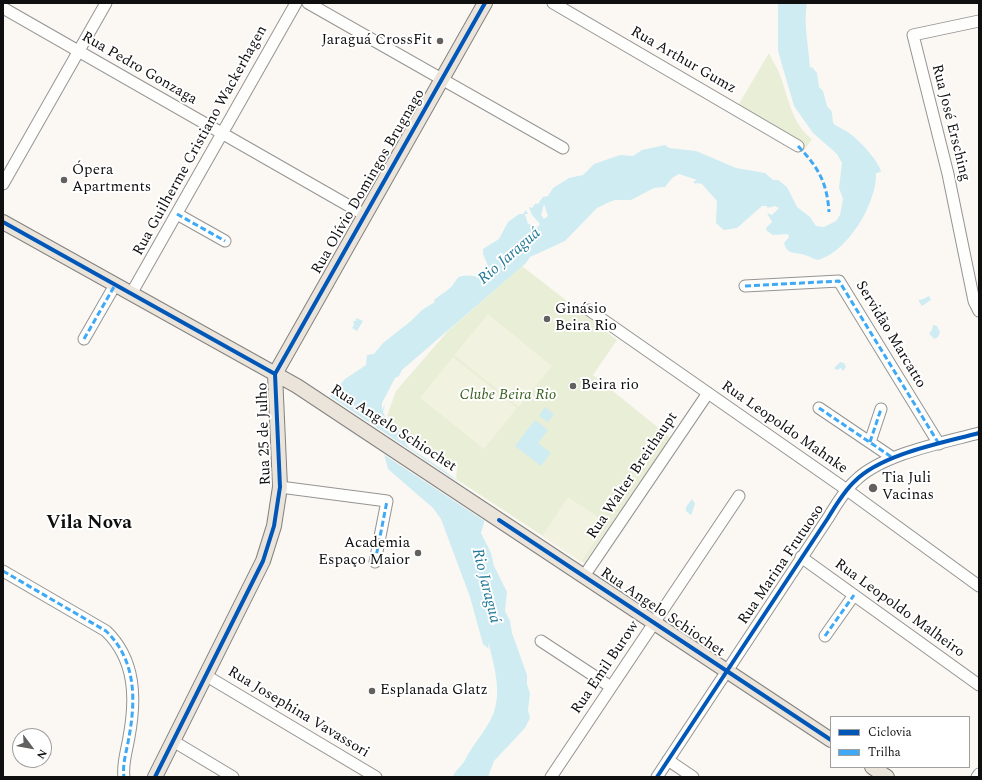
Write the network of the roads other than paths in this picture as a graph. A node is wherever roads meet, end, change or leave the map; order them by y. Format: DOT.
graph roads {
  1 [pos="106,3"];
  2 [pos="296,3"];
  3 [pos="308,3"];
  4 [pos="485,3"];
  5 [pos="553,3"];
  6 [pos="3,8"];
  7 [pos="979,21"];
  8 [pos="78,51"];
  9 [pos="442,79"];
  10 [pos="223,134"];
  11 [pos="798,146"];
  12 [pos="563,148"];
  13 [pos="3,184"];
  14 [pos="177,214"];
  15 [pos="365,215"];
  16 [pos="3,222"];
  17 [pos="225,241"];
  18 [pos="115,285"];
  19 [pos="745,286"];
  20 [pos="131,294"];
  21 [pos="589,310"];
  22 [pos="979,310"];
  23 [pos="84,339"];
  24 [pos="275,374"];
  25 [pos="708,393"];
  26 [pos="820,408"];
  27 [pos="881,409"];
  28 [pos="979,433"];
  29 [pos="870,442"];
  30 [pos="939,444"];
  31 [pos="893,458"];
  32 [pos="280,487"];
  33 [pos="847,490"];
  34 [pos="739,496"];
  35 [pos="801,557"];
  36 [pos="375,562"];
  37 [pos="3,571"];
  38 [pos="584,576"];
  39 [pos="979,586"];
  40 [pos="854,595"];
  41 [pos="655,622"];
  42 [pos="825,636"];
  43 [pos="541,641"];
  44 [pos="726,670"];
  45 [pos="205,675"];
  46 [pos="979,685"];
  47 [pos="612,687"];
  48 [pos="830,739"];
  49 [pos="173,741"];
  50 [pos="668,760"];
  51 [pos="874,768"];
  52 [pos="979,774"];
  53 [pos="124,777"];
  54 [pos="155,777"];
  55 [pos="233,777"];
  56 [pos="376,777"];
  57 [pos="551,777"];
  58 [pos="657,777"];
  59 [pos="692,777"];
  60 [pos="887,777"];
  61 [pos="977,777"];
  1 -- 8 [label="street"];
  2 -- 10 [label="street, Rua Guilherme Cristiano Wackerhagen"];
  3 -- 9 [label="street"];
  4 -- 9 [label="main road, Rua Olívio Domingos Brugnago"];
  5 -- 11 [label="street, Rua Arthur Gumz"];
  6 -- 8 [label="street, Rua Pedro Gonzaga"];
  7 -- 22 [label="street, Rua José Ersching"];
  8 -- 10 [label="street, Rua Pedro Gonzaga"];
  8 -- 13 [label="street"];
  9 -- 12 [label="street"];
  9 -- 15 [label="main road, Rua Olívio Domingos Brugnago"];
  10 -- 14 [label="street, Rua Guilherme Cristiano Wackerhagen"];
  10 -- 15 [label="street, Rua Pedro Gonzaga"];
  14 -- 17 [label="street"];
  14 -- 20 [label="street, Rua Guilherme Cristiano Wackerhagen"];
  15 -- 24 [label="main road, Rua Olívio Domingos Brugnago"];
  16 -- 18 [label="main road, Rua 25 de Julho"];
  18 -- 20 [label="main road, Rua 25 de Julho"];
  18 -- 23 [label="street"];
  19 -- 30 [label="street, Servidão Marcatto"];
  20 -- 24 [label="main road, Rua 25 de Julho"];
  21 -- 25 [label="street, Rua Leopoldo Mahnke"];
  24 -- 32 [label="main road, Rua 25 de Julho"];
  24 -- 38 [label="main road, Rua Angelo Schiochet"];
  25 -- 33 [label="street, Rua Leopoldo Mahnke"];
  25 -- 38 [label="street, Rua Walter Breithaupt"];
  26 -- 29 [label="street"];
  27 -- 29 [label="street"];
  28 -- 30 [label="street, Rua Marina Frutuoso"];
  29 -- 31 [label="street"];
  30 -- 31 [label="street, Rua Marina Frutuoso"];
  31 -- 33 [label="street, Rua Marina Frutuoso"];
  32 -- 36 [label="street"];
  32 -- 45 [label="main road, Rua 25 de Julho"];
  33 -- 35 [label="street, Rua Marina Frutuoso"];
  33 -- 39 [label="street, Rua Leopoldo Mahnke"];
  34 -- 41 [label="street, Rua Emil Burow"];
  35 -- 40 [label="street, Rua Leopoldo Malheiro"];
  35 -- 44 [label="street, Rua Marina Frutuoso"];
  37 -- 53 [label="street"];
  38 -- 41 [label="main road, Rua Angelo Schiochet"];
  40 -- 42 [label="street"];
  40 -- 46 [label="street, Rua Leopoldo Malheiro"];
  41 -- 44 [label="main road, Rua Angelo Schiochet"];
  41 -- 47 [label="street, Rua Emil Burow"];
  43 -- 47 [label="street"];
  44 -- 48 [label="main road, Rua Angelo Schiochet"];
  44 -- 50 [label="street, Rua Marina Frutuoso"];
  45 -- 49 [label="main road, Rua 25 de Julho"];
  45 -- 56 [label="street, Rua Josephina Vavassori"];
  47 -- 57 [label="street, Rua Emil Burow"];
  49 -- 54 [label="main road, Rua 25 de Julho"];
  49 -- 55 [label="street"];
  50 -- 58 [label="street, Rua Marina Frutuoso"];
  50 -- 59 [label="street"];
  51 -- 60 [label="main road"];
  52 -- 61 [label="street"];
}
